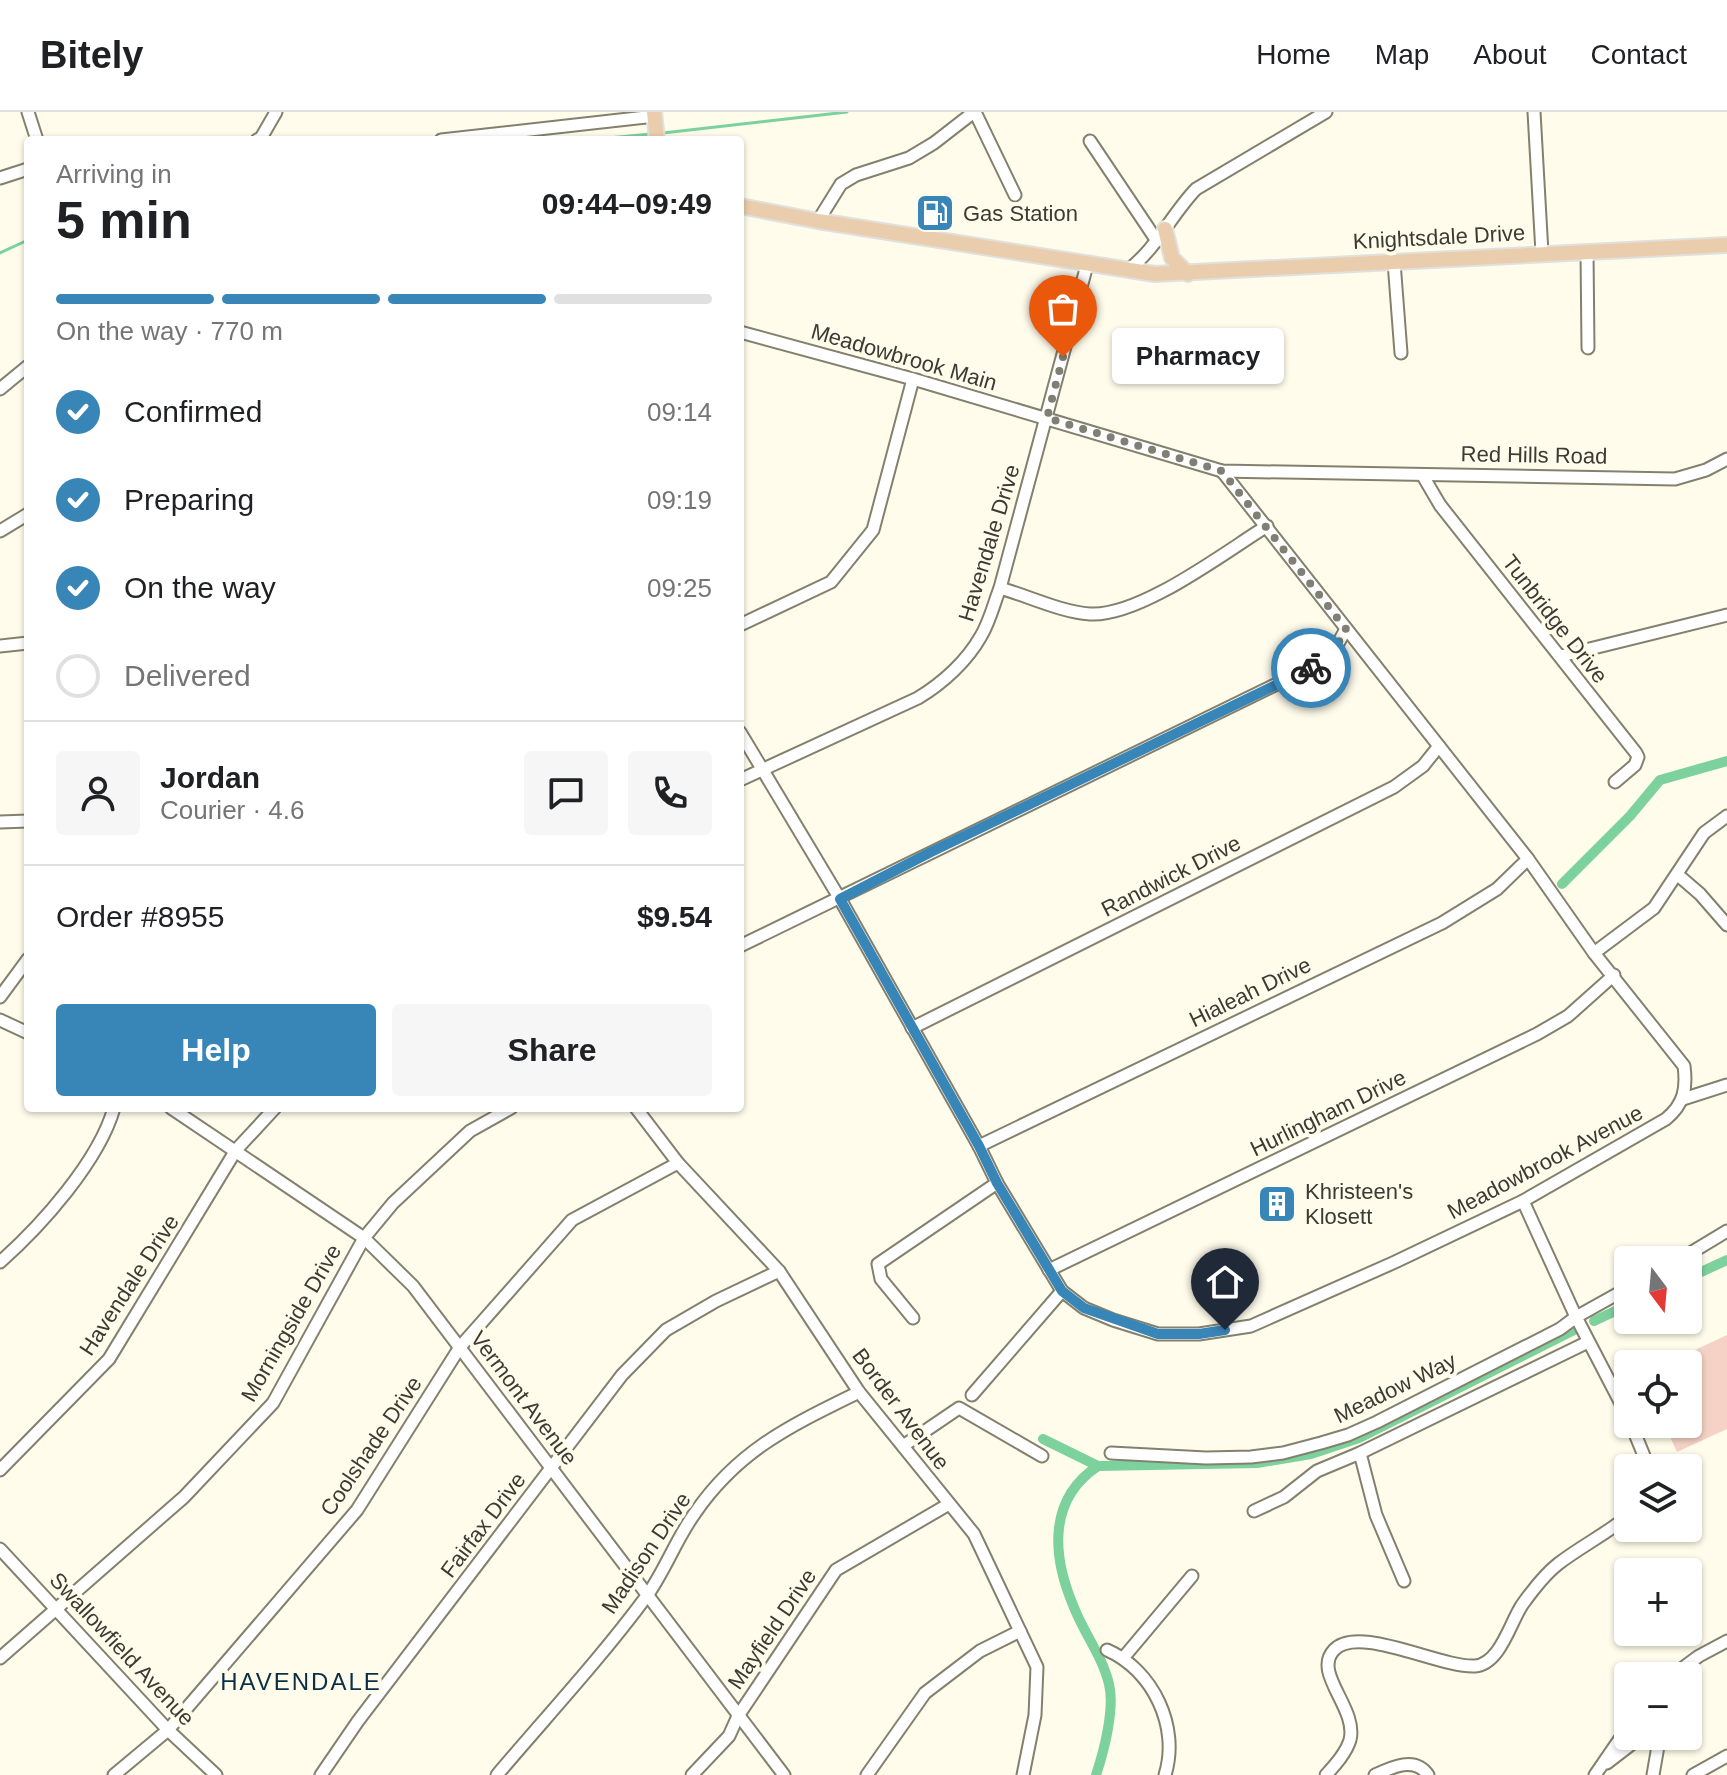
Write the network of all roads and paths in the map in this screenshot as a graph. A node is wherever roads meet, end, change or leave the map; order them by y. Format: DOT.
graph roads {
  1 [pos="28,112"];
  2 [pos="276,112"];
  3 [pos="974,112"];
  4 [pos="1326,112"];
  5 [pos="1534,112"];
  6 [pos="654,116"];
  7 [pos="36,136"];
  8 [pos="262,136"];
  9 [pos="476,136"];
  10 [pos="656,136"];
  11 [pos="1090,141"];
  12 [pos="24,170"];
  13 [pos="0,178"];
  14 [pos="1015,195"];
  15 [pos="744,207"];
  16 [pos="818,221"];
  17 [pos="1161,235"];
  18 [pos="1727,245"];
  19 [pos="1587,251"];
  20 [pos="1542,253"];
  21 [pos="1394,262"];
  22 [pos="1087,265"];
  23 [pos="1128,270"];
  24 [pos="1188,274"];
  25 [pos="744,333"];
  26 [pos="1588,348"];
  27 [pos="1401,353"];
  28 [pos="24,369"];
  29 [pos="913,379"];
  30 [pos="0,389"];
  31 [pos="1047,418"];
  32 [pos="1727,459"];
  33 [pos="1222,471"];
  34 [pos="1337,471"];
  35 [pos="1423,476"];
  36 [pos="24,516"];
  37 [pos="1267,526"];
  38 [pos="0,531"];
  39 [pos="1000,588"];
  40 [pos="1727,615"];
  41 [pos="744,623"];
  42 [pos="1346,629"];
  43 [pos="24,643"];
  44 [pos="0,646"];
  45 [pos="1561,656"];
  46 [pos="744,739"];
  47 [pos="1439,746"];
  48 [pos="761,771"];
  49 [pos="744,778"];
  50 [pos="1615,782"];
  51 [pos="1727,816"];
  52 [pos="24,821"];
  53 [pos="0,822"];
  54 [pos="1528,859"];
  55 [pos="1678,875"];
  56 [pos="840,899"];
  57 [pos="1727,925"];
  58 [pos="744,944"];
  59 [pos="1594,953"];
  60 [pos="24,964"];
  61 [pos="1614,975"];
  62 [pos="0,997"];
  63 [pos="0,1020"];
  64 [pos="912,1028"];
  65 [pos="24,1031"];
  66 [pos="1727,1085"];
  67 [pos="1683,1099"];
  68 [pos="113,1112"];
  69 [pos="177,1112"];
  70 [pos="271,1112"];
  71 [pos="504,1112"];
  72 [pos="639,1112"];
  73 [pos="979,1146"];
  74 [pos="236,1150"];
  75 [pos="678,1163"];
  76 [pos="997,1183"];
  77 [pos="1523,1201"];
  78 [pos="1727,1231"];
  79 [pos="364,1238"];
  80 [pos="1702,1246"];
  81 [pos="0,1262"];
  82 [pos="1049,1270"];
  83 [pos="779,1271"];
  84 [pos="1062,1291"];
  85 [pos="1614,1296"];
  86 [pos="1576,1317"];
  87 [pos="913,1318"];
  88 [pos="1588,1342"];
  89 [pos="460,1347"];
  90 [pos="1614,1391"];
  91 [pos="859,1392"];
  92 [pos="972,1395"];
  93 [pos="903,1446"];
  94 [pos="1111,1453"];
  95 [pos="1360,1453"];
  96 [pos="1042,1456"];
  97 [pos="552,1468"];
  98 [pos="0,1470"];
  99 [pos="949,1504"];
  100 [pos="1254,1511"];
  101 [pos="1614,1526"];
  102 [pos="0,1549"];
  103 [pos="1192,1576"];
  104 [pos="1404,1581"];
  105 [pos="647,1596"];
  106 [pos="56,1609"];
  107 [pos="1020,1631"];
  108 [pos="1727,1641"];
  109 [pos="1107,1650"];
  110 [pos="1124,1657"];
  111 [pos="0,1658"];
  112 [pos="1691,1662"];
  113 [pos="738,1716"];
  114 [pos="168,1730"];
  115 [pos="1614,1747"];
  116 [pos="1625,1750"];
  117 [pos="1657,1750"];
  118 [pos="1727,1756"];
  119 [pos="1596,1773"];
  120 [pos="114,1775"];
  121 [pos="216,1775"];
  122 [pos="321,1775"];
  123 [pos="497,1775"];
  124 [pos="692,1775"];
  125 [pos="784,1775"];
  126 [pos="867,1775"];
  127 [pos="1023,1775"];
  128 [pos="1165,1775"];
  129 [pos="1326,1775"];
  130 [pos="1375,1775"];
  131 [pos="1428,1775"];
  132 [pos="1653,1775"];
  133 [pos="1693,1775"];
  1 -- 7 [label="street"];
  2 -- 8 [label="street"];
  3 -- 14 [label="street"];
  3 -- 16 [label="street"];
  4 -- 17 [label="street"];
  5 -- 20 [label="street"];
  6 -- 9 [label="street"];
  6 -- 10 [label="main road"];
  11 -- 17 [label="street"];
  12 -- 13 [label="street"];
  15 -- 16 [label="main road"];
  16 -- 22 [label="main road"];
  17 -- 23 [label="street"];
  17 -- 24 [label="main road"];
  18 -- 19 [label="main road, Knightsdale Drive"];
  19 -- 20 [label="main road, Knightsdale Drive"];
  19 -- 26 [label="street"];
  20 -- 21 [label="main road, Knightsdale Drive"];
  21 -- 24 [label="main road, Knightsdale Drive"];
  21 -- 27 [label="street"];
  22 -- 23 [label="main road"];
  22 -- 31 [label="street, Havendale Drive"];
  23 -- 24 [label="main road, Knightsdale Drive"];
  25 -- 29 [label="street, Meadowbrook Main"];
  28 -- 30 [label="street"];
  29 -- 31 [label="street, Meadowbrook Main"];
  29 -- 41 [label="street"];
  31 -- 33 [label="street, Meadowbrook Main"];
  31 -- 39 [label="street, Havendale Drive"];
  32 -- 35 [label="street, Red Hills Road"];
  33 -- 34 [label="street, Meadowbrook Main"];
  33 -- 37 [label="street"];
  34 -- 35 [label="street, Red Hills Road"];
  35 -- 45 [label="street, Tunbridge Drive"];
  36 -- 38 [label="street"];
  37 -- 39 [label="street"];
  37 -- 42 [label="street"];
  39 -- 48 [label="street, Havendale Drive"];
  40 -- 45 [label="street"];
  42 -- 47 [label="street"];
  42 -- 56 [label="street"];
  43 -- 44 [label="street"];
  45 -- 50 [label="street, Tunbridge Drive"];
  46 -- 48 [label="street, Meadowbrook Avenue"];
  47 -- 54 [label="street"];
  47 -- 64 [label="street, Randwick Drive"];
  48 -- 49 [label="street, Havendale Drive"];
  48 -- 56 [label="street, Meadowbrook Avenue"];
  51 -- 55 [label="street"];
  52 -- 53 [label="street"];
  54 -- 59 [label="street"];
  54 -- 73 [label="street, Hialeah Drive"];
  55 -- 57 [label="street"];
  55 -- 59 [label="street"];
  56 -- 58 [label="street"];
  56 -- 64 [label="street, Meadowbrook Avenue"];
  59 -- 61 [label="street"];
  60 -- 62 [label="street"];
  61 -- 67 [label="street"];
  61 -- 82 [label="street, Hurlingham Drive"];
  63 -- 65 [label="street"];
  64 -- 73 [label="street, Meadowbrook Avenue"];
  66 -- 67 [label="street"];
  67 -- 77 [label="street, Meadowbrook Avenue"];
  68 -- 81 [label="street"];
  69 -- 74 [label="street, Vermont Avenue"];
  70 -- 74 [label="street, Havendale Drive"];
  71 -- 79 [label="street, Morningside Drive"];
  72 -- 75 [label="street, Border Avenue"];
  73 -- 76 [label="street, Meadowbrook Avenue"];
  74 -- 79 [label="street, Vermont Avenue"];
  74 -- 98 [label="street, Havendale Drive"];
  75 -- 83 [label="street, Border Avenue"];
  75 -- 89 [label="street, Coolshade Drive"];
  76 -- 82 [label="street, Meadowbrook Avenue"];
  76 -- 87 [label="street"];
  77 -- 84 [label="street, Meadowbrook Avenue"];
  77 -- 86 [label="street"];
  78 -- 80 [label="street"];
  79 -- 89 [label="street, Vermont Avenue"];
  79 -- 106 [label="street, Morningside Drive"];
  82 -- 84 [label="street, Meadowbrook Avenue"];
  83 -- 91 [label="street, Border Avenue"];
  83 -- 97 [label="street, Fairfax Drive"];
  84 -- 92 [label="street"];
  85 -- 86 [label="street, Meadow Way"];
  86 -- 88 [label="street"];
  86 -- 94 [label="street, Meadow Way"];
  88 -- 90 [label="street"];
  88 -- 95 [label="street"];
  89 -- 97 [label="street, Vermont Avenue"];
  89 -- 114 [label="street, Coolshade Drive"];
  91 -- 93 [label="street, Border Avenue"];
  91 -- 105 [label="street, Madison Drive"];
  93 -- 96 [label="street"];
  93 -- 99 [label="street, Border Avenue"];
  95 -- 100 [label="street"];
  95 -- 104 [label="street"];
  97 -- 105 [label="street, Vermont Avenue"];
  97 -- 122 [label="street, Fairfax Drive"];
  99 -- 107 [label="street, Border Avenue"];
  99 -- 113 [label="street, Mayfield Drive"];
  101 -- 129 [label="street"];
  102 -- 106 [label="street, Swallowfield Avenue"];
  103 -- 110 [label="street"];
  105 -- 113 [label="street, Vermont Avenue"];
  105 -- 123 [label="street, Madison Drive"];
  106 -- 111 [label="street, Morningside Drive"];
  106 -- 114 [label="street, Swallowfield Avenue"];
  107 -- 126 [label="street"];
  107 -- 127 [label="street, Border Avenue"];
  108 -- 112 [label="street"];
  109 -- 110 [label="street"];
  110 -- 128 [label="street"];
  113 -- 124 [label="street, Mayfield Drive"];
  113 -- 125 [label="street, Vermont Avenue"];
  114 -- 120 [label="street, Coolshade Drive"];
  114 -- 121 [label="street, Swallowfield Avenue"];
  115 -- 119 [label="street"];
  116 -- 119 [label="street"];
  117 -- 132 [label="street"];
  118 -- 133 [label="street"];
  130 -- 131 [label="street"];
}
